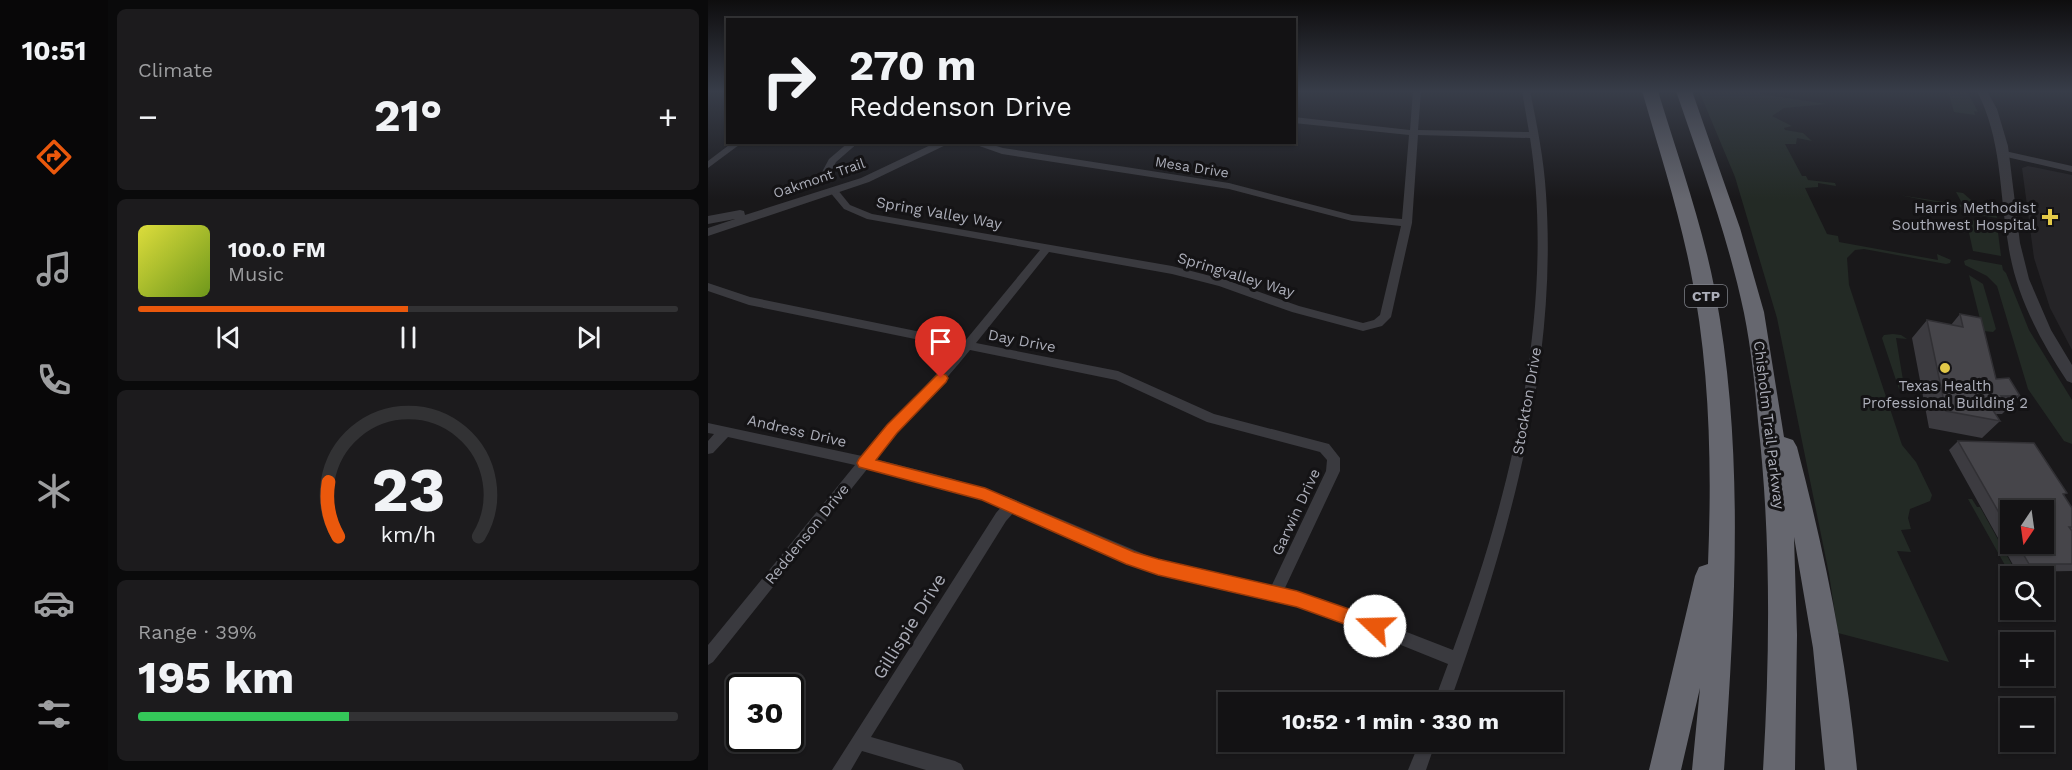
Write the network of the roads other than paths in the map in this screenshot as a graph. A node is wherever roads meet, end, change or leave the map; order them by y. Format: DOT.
graph roads {
  1 [pos="1343,127"];
  2 [pos="1414,127"];
  3 [pos="1533,127"];
  4 [pos="1660,127"];
  5 [pos="1696,127"];
  6 [pos="1999,127"];
  7 [pos="1414,132"];
  8 [pos="1534,135"];
  9 [pos="736,144"];
  10 [pos="853,144"];
  11 [pos="943,144"];
  12 [pos="979,144"];
  13 [pos="2005,154"];
  14 [pos="708,165"];
  15 [pos="2072,168"];
  16 [pos="827,172"];
  17 [pos="834,191"];
  18 [pos="766,212"];
  19 [pos="708,220"];
  20 [pos="1407,223"];
  21 [pos="708,232"];
  22 [pos="1047,248"];
  23 [pos="708,287"];
  24 [pos="969,345"];
  25 [pos="1763,360"];
  26 [pos="2072,377"];
  27 [pos="708,428"];
  28 [pos="725,432"];
  29 [pos="1324,448"];
  30 [pos="708,449"];
  31 [pos="864,463"];
  32 [pos="1012,505"];
  33 [pos="1723,507"];
  34 [pos="1275,593"];
  35 [pos="708,657"];
  36 [pos="1458,660"];
  37 [pos="1446,692"];
  38 [pos="859,742"];
  39 [pos="1423,752"];
  40 [pos="841,770"];
  41 [pos="955,770"];
  42 [pos="1416,770"];
  43 [pos="1665,770"];
  44 [pos="1708,770"];
  45 [pos="1779,770"];
  46 [pos="1842,770"];
  1 -- 7 [label="street"];
  2 -- 7 [label="street"];
  3 -- 8 [label="street, Stockton Drive"];
  4 -- 33 [label="highway, CTP"];
  5 -- 25 [label="highway, Chisholm Trail Parkway / CTP"];
  6 -- 13 [label="street"];
  7 -- 8 [label="street"];
  7 -- 20 [label="street"];
  8 -- 36 [label="street, Stockton Drive"];
  9 -- 14 [label="street"];
  10 -- 16 [label="street"];
  11 -- 17 [label="street, Oakmont Trail"];
  12 -- 20 [label="street, Mesa Drive"];
  13 -- 15 [label="street"];
  13 -- 26 [label="street"];
  17 -- 18 [label="street, Oakmont Trail"];
  17 -- 22 [label="street, Spring Valley Way"];
  18 -- 19 [label="street, Oakmont Trail"];
  18 -- 21 [label="street, Oakmont Trail"];
  20 -- 22 [label="street, Springvalley Way"];
  22 -- 24 [label="street, Reddenson Drive"];
  23 -- 24 [label="street, Day Drive"];
  24 -- 29 [label="street, Day Drive"];
  24 -- 31 [label="street, Reddenson Drive"];
  25 -- 45 [label="highway, Chisholm Trail Parkway / CTP"];
  25 -- 46 [label="highway"];
  27 -- 28 [label="street, Andress Drive"];
  28 -- 30 [label="street"];
  28 -- 31 [label="street, Andress Drive"];
  29 -- 34 [label="street, Garwin Drive"];
  31 -- 32 [label="street, Andress Drive"];
  31 -- 35 [label="street, Reddenson Drive"];
  32 -- 34 [label="street, Andress Drive"];
  32 -- 38 [label="street, Gillispie Drive"];
  33 -- 43 [label="highway"];
  33 -- 44 [label="highway, CTP"];
  34 -- 36 [label="street, Andress Drive"];
  36 -- 37 [label="street, Stockton Drive"];
  38 -- 40 [label="street, Gillispie Drive"];
  38 -- 41 [label="street"];
  39 -- 42 [label="street"];
}
